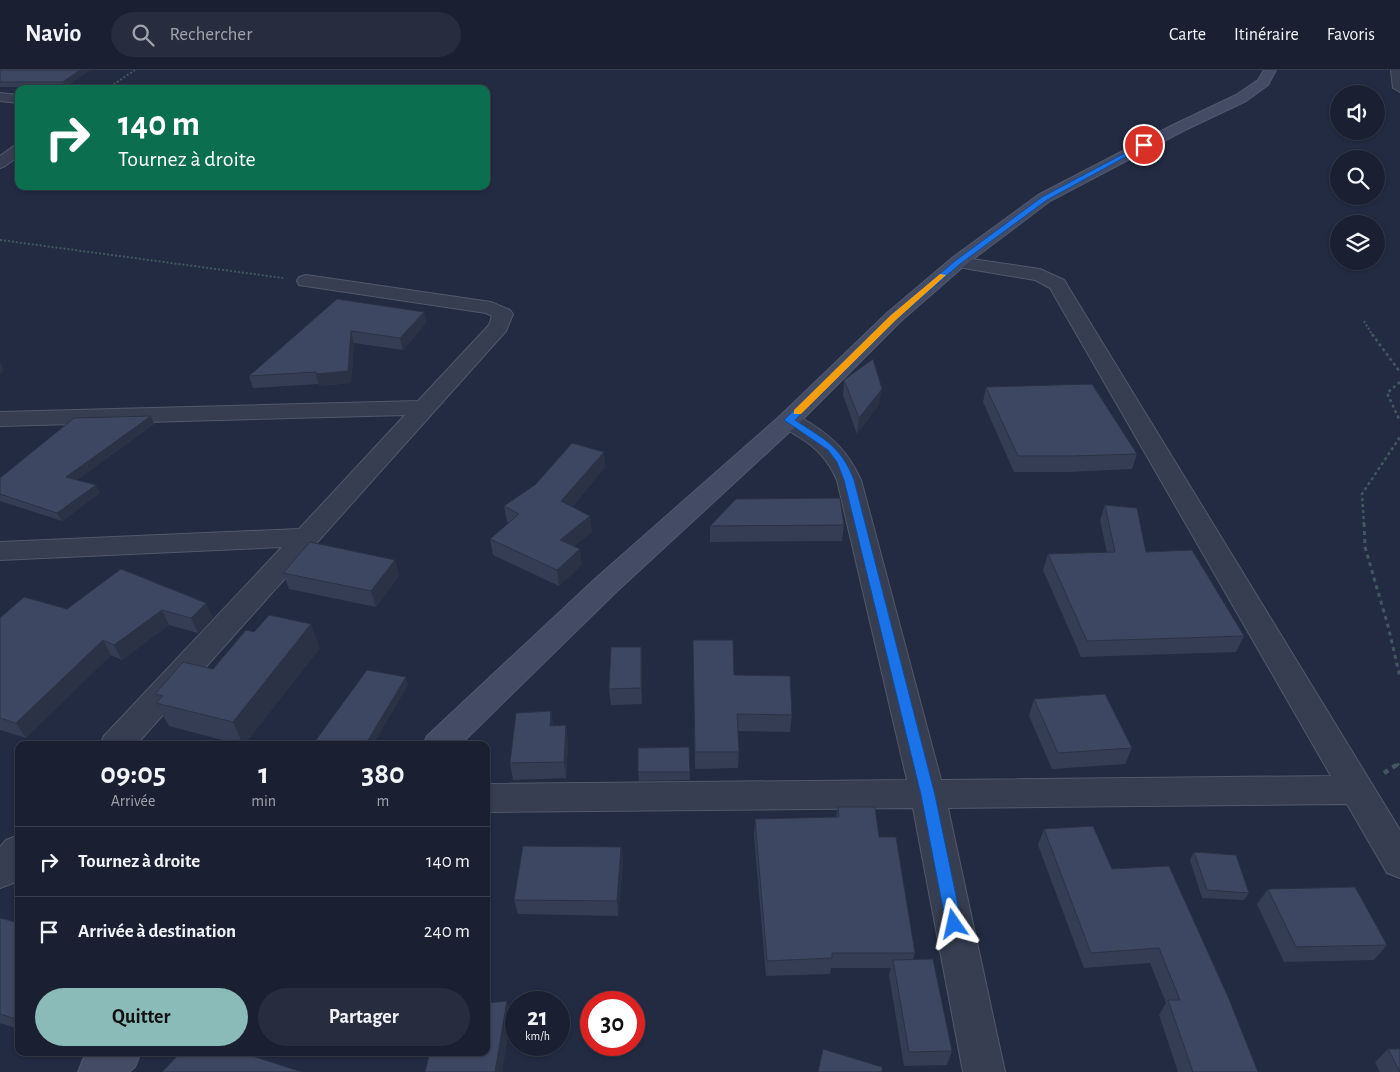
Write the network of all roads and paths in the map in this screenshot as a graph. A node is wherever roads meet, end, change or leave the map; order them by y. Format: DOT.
graph roads {
  1 [pos="135,70"];
  2 [pos="1270,70"];
  3 [pos="1397,70"];
  4 [pos="113,85"];
  5 [pos="1400,88"];
  6 [pos="0,97"];
  7 [pos="15,98"];
  8 [pos="15,152"];
  9 [pos="0,163"];
  10 [pos="0,240"];
  11 [pos="958,262"];
  12 [pos="306,282"];
  13 [pos="1364,321"];
  14 [pos="1400,372"];
  15 [pos="1400,382"];
  16 [pos="425,408"];
  17 [pos="0,419"];
  18 [pos="789,420"];
  19 [pos="1400,421"];
  20 [pos="1400,437"];
  21 [pos="306,537"];
  22 [pos="0,550"];
  23 [pos="1400,677"];
  24 [pos="120,741"];
  25 [pos="443,741"];
  26 [pos="1356,790"];
  27 [pos="928,795"];
  28 [pos="490,798"];
  29 [pos="15,855"];
  30 [pos="1400,862"];
  31 [pos="0,872"];
  32 [pos="116,1056"];
  33 [pos="99,1072"];
  34 [pos="984,1072"];
  1 -- 4 [label="path"];
  2 -- 11 [label="main road"];
  3 -- 5 [label="street"];
  6 -- 7 [label="street"];
  8 -- 9 [label="street"];
  10 -- 12 [label="path"];
  11 -- 18 [label="main road"];
  11 -- 26 [label="street"];
  12 -- 16 [label="street"];
  13 -- 14 [label="path"];
  15 -- 19 [label="path"];
  16 -- 17 [label="street"];
  16 -- 21 [label="street"];
  18 -- 25 [label="main road"];
  18 -- 27 [label="street"];
  20 -- 23 [label="path"];
  21 -- 22 [label="street"];
  21 -- 24 [label="street"];
  26 -- 27 [label="street"];
  26 -- 30 [label="street"];
  27 -- 28 [label="street"];
  27 -- 34 [label="street"];
  29 -- 31 [label="street"];
  32 -- 33 [label="main road"];
}
